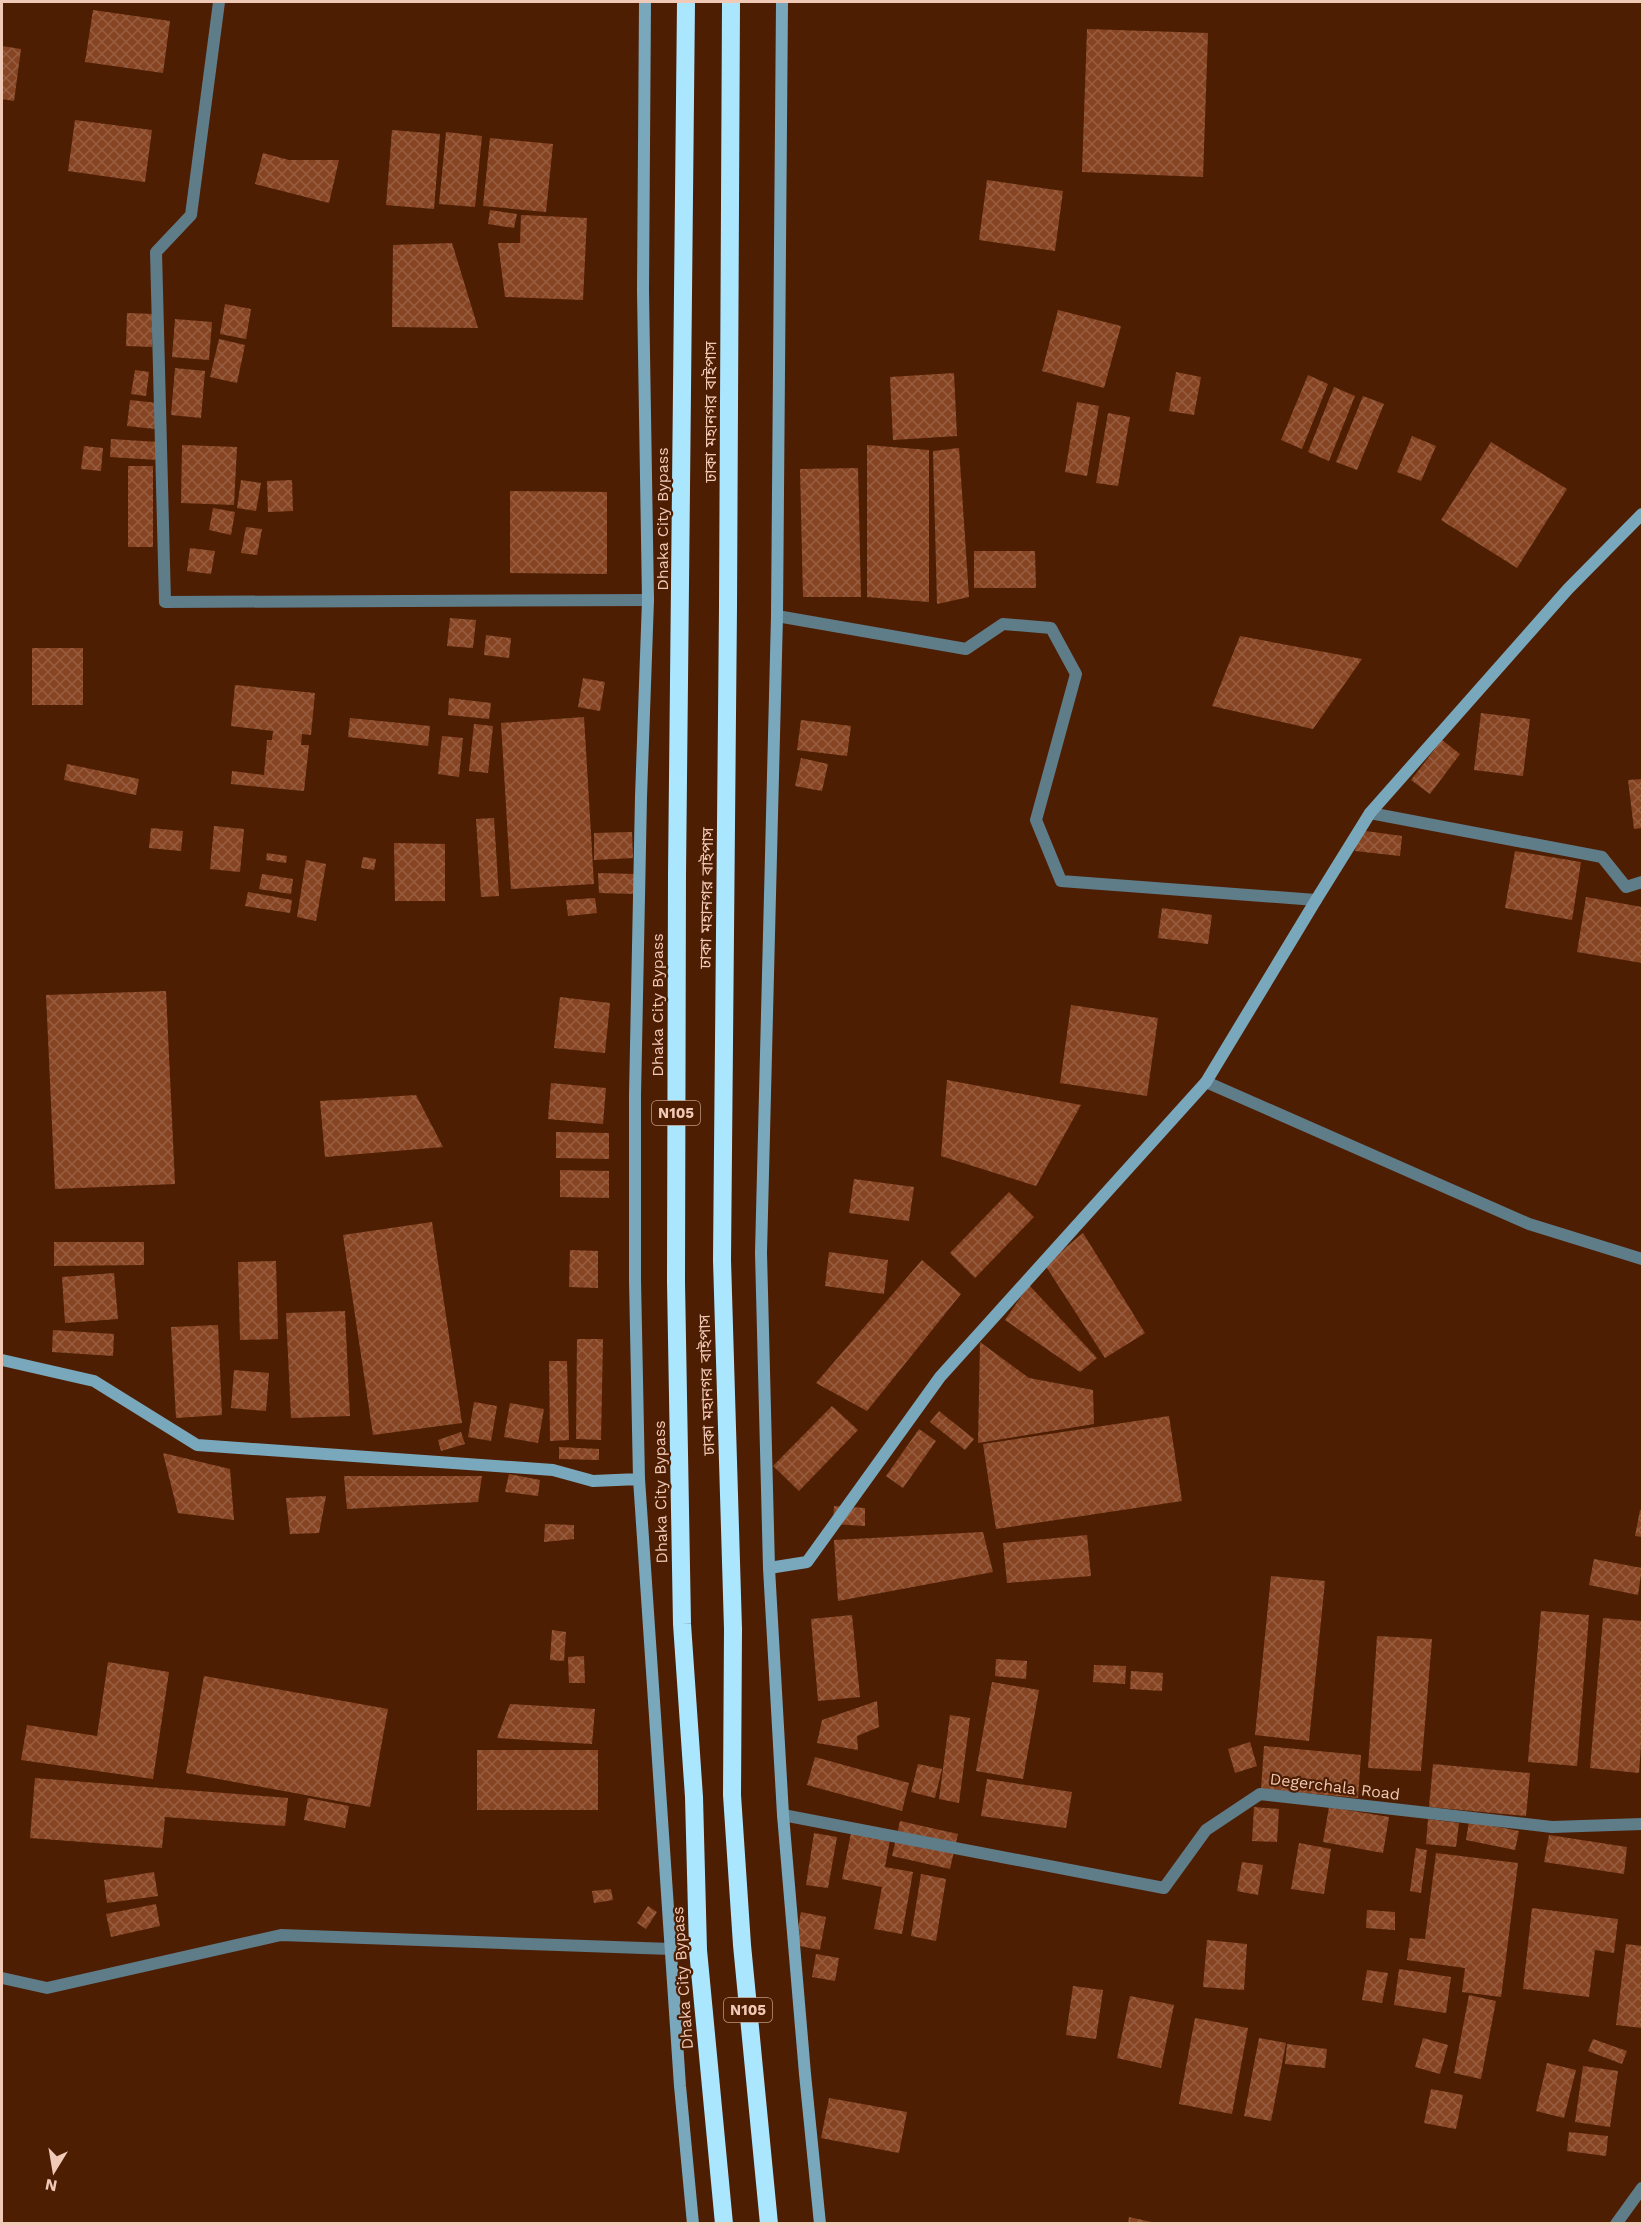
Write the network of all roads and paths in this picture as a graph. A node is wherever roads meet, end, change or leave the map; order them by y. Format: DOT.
graph roads {
  1 [pos="219,2"];
  2 [pos="645,2"];
  3 [pos="686,2"];
  4 [pos="731,2"];
  5 [pos="782,2"];
  6 [pos="1642,514"];
  7 [pos="648,600"];
  8 [pos="777,616"];
  9 [pos="1370,813"];
  10 [pos="1642,882"];
  11 [pos="1316,900"];
  12 [pos="1206,1082"];
  13 [pos="1642,1259"];
  14 [pos="2,1360"];
  15 [pos="639,1479"];
  16 [pos="769,1568"];
  17 [pos="783,1815"];
  18 [pos="1642,1824"];
  19 [pos="670,1949"];
  20 [pos="2,1977"];
  21 [pos="1642,2188"];
  22 [pos="693,2223"];
  23 [pos="724,2223"];
  24 [pos="769,2223"];
  25 [pos="820,2223"];
  26 [pos="1616,2223"];
  1 -- 7 [label="street"];
  2 -- 7 [label="main road"];
  3 -- 23 [label="highway, Dhaka City Bypass / N105"];
  4 -- 24 [label="highway, ঢাকা মহানগর বাইপাস / N105"];
  5 -- 8 [label="main road"];
  6 -- 9 [label="main road"];
  7 -- 15 [label="main road"];
  8 -- 11 [label="street"];
  8 -- 16 [label="main road"];
  9 -- 10 [label="street"];
  9 -- 11 [label="main road"];
  11 -- 12 [label="main road"];
  12 -- 13 [label="street"];
  12 -- 16 [label="main road"];
  14 -- 15 [label="main road"];
  15 -- 19 [label="main road"];
  16 -- 17 [label="main road"];
  17 -- 18 [label="street, Degerchala Road"];
  17 -- 25 [label="main road"];
  19 -- 20 [label="street"];
  19 -- 22 [label="main road"];
  21 -- 26 [label="street"];
}
